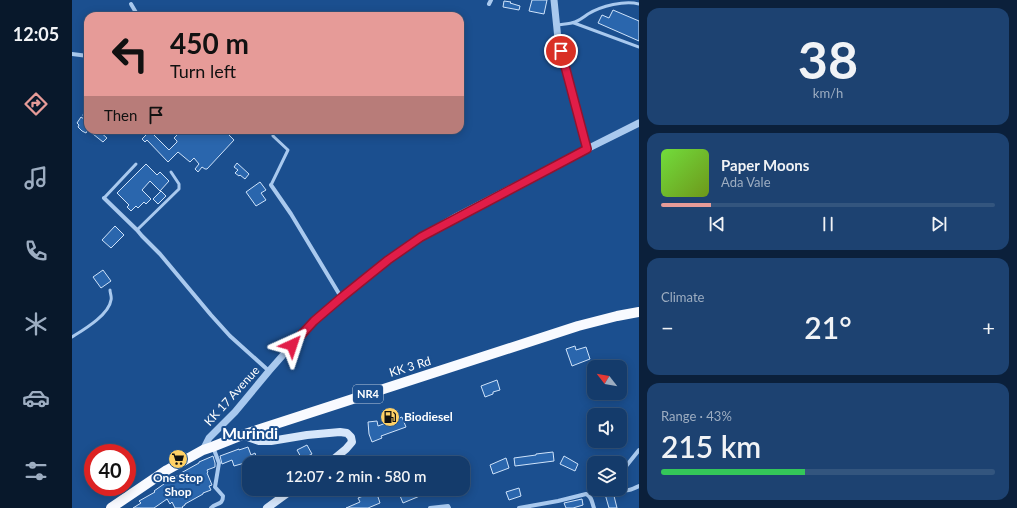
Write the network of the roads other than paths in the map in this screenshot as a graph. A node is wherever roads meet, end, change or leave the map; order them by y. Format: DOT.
graph roads {
  1 [pos="554,0"];
  2 [pos="131,4"];
  3 [pos="639,4"];
  4 [pos="136,12"];
  5 [pos="574,23"];
  6 [pos="557,25"];
  7 [pos="639,47"];
  8 [pos="72,54"];
  9 [pos="84,56"];
  10 [pos="639,122"];
  11 [pos="273,134"];
  12 [pos="587,149"];
  13 [pos="136,164"];
  14 [pos="171,172"];
  15 [pos="271,185"];
  16 [pos="104,198"];
  17 [pos="137,230"];
  18 [pos="110,290"];
  19 [pos="342,297"];
  20 [pos="639,312"];
  21 [pos="72,337"];
  22 [pos="269,371"];
  23 [pos="242,435"];
  24 [pos="208,448"];
  25 [pos="639,450"];
  26 [pos="338,456"];
  27 [pos="627,466"];
  28 [pos="639,486"];
  29 [pos="627,491"];
  30 [pos="283,496"];
  31 [pos="111,508"];
  32 [pos="211,508"];
  33 [pos="267,508"];
  34 [pos="430,508"];
  35 [pos="449,508"];
  36 [pos="520,508"];
  37 [pos="594,508"];
  1 -- 6 [label="street"];
  2 -- 4 [label="street"];
  3 -- 5 [label="lane"];
  5 -- 6 [label="lane"];
  5 -- 7 [label="lane"];
  6 -- 12 [label="street"];
  8 -- 9 [label="street"];
  10 -- 12 [label="street, KK 17 Avenue"];
  11 -- 15 [label="lane"];
  12 -- 19 [label="street, KK 17 Avenue"];
  13 -- 16 [label="lane"];
  14 -- 17 [label="lane"];
  15 -- 19 [label="street"];
  16 -- 17 [label="street"];
  17 -- 22 [label="street"];
  18 -- 21 [label="lane"];
  19 -- 22 [label="street, KK 17 Avenue"];
  20 -- 23 [label="highway, KK 3 Rd / NR4"];
  22 -- 24 [label="street, KK 17 Avenue"];
  23 -- 24 [label="highway, KK 3 Rd / NR4"];
  23 -- 26 [label="main road"];
  24 -- 31 [label="highway, KK 3 Rd / NR4"];
  24 -- 32 [label="street"];
  25 -- 27 [label="street"];
  28 -- 29 [label="street"];
  30 -- 33 [label="main road"];
  34 -- 35 [label="street"];
  36 -- 37 [label="street"];
}
